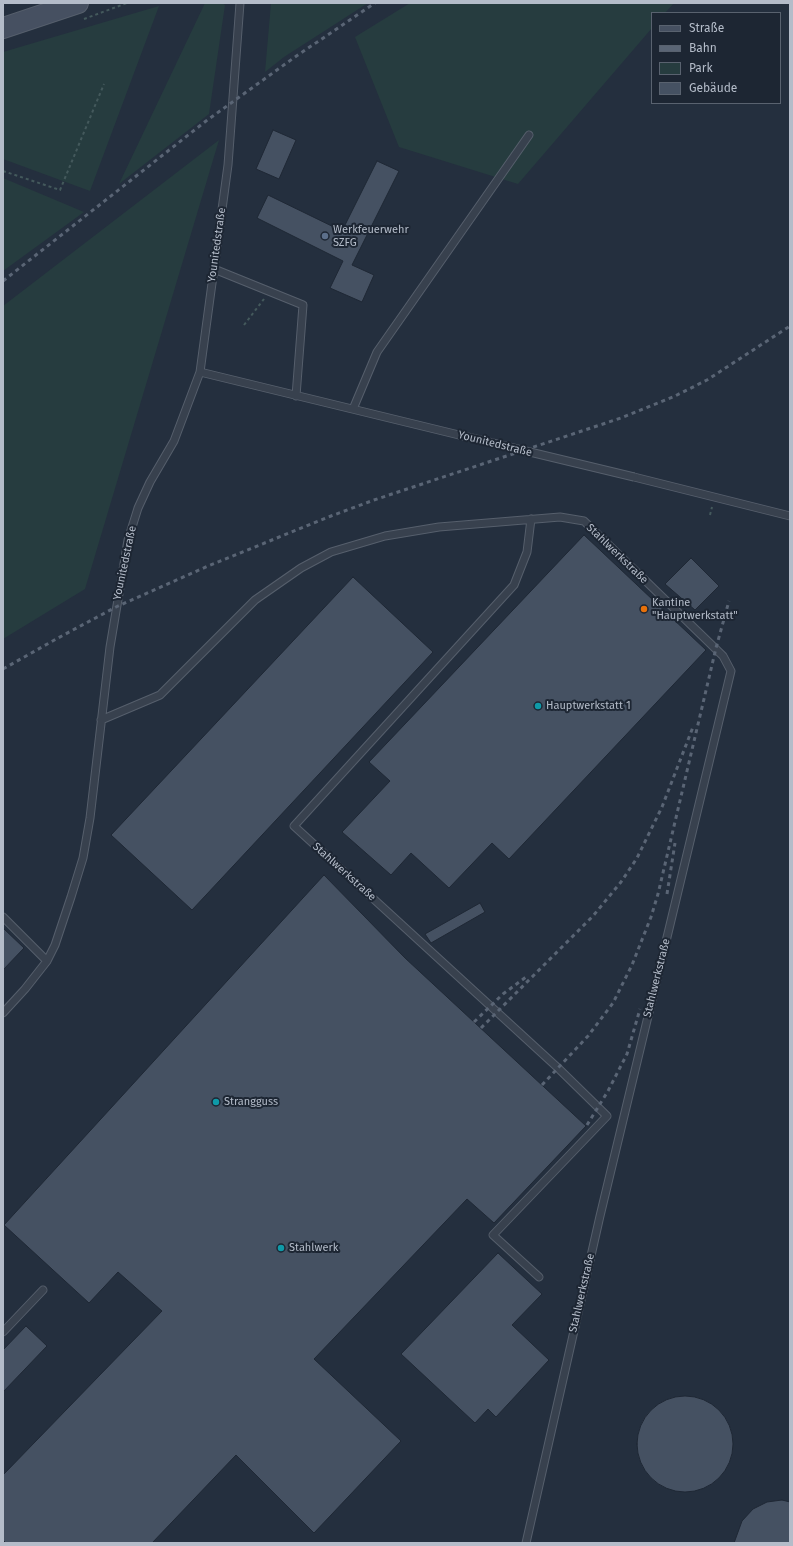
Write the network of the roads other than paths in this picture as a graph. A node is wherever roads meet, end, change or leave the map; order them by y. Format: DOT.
graph roads {
  1 [pos="78,3"];
  2 [pos="240,3"];
  3 [pos="3,28"];
  4 [pos="529,135"];
  5 [pos="214,269"];
  6 [pos="200,372"];
  7 [pos="296,396"];
  8 [pos="353,409"];
  9 [pos="790,516"];
  10 [pos="531,519"];
  11 [pos="101,720"];
  12 [pos="3,917"];
  13 [pos="47,961"];
  14 [pos="3,1013"];
  15 [pos="539,1277"];
  16 [pos="43,1290"];
  17 [pos="3,1332"];
  18 [pos="526,1543"];
  1 -- 3 [label="main road"];
  2 -- 5 [label="lane, Younitedstraße"];
  4 -- 8 [label="lane"];
  5 -- 6 [label="lane, Younitedstraße"];
  5 -- 7 [label="lane"];
  6 -- 7 [label="lane, Younitedstraße"];
  6 -- 11 [label="lane, Younitedstraße"];
  7 -- 8 [label="lane, Younitedstraße"];
  8 -- 9 [label="lane, Younitedstraße, bridge"];
  10 -- 11 [label="lane, Stahlwerkstraße"];
  10 -- 15 [label="lane, Stahlwerkstraße"];
  10 -- 18 [label="lane, Stahlwerkstraße"];
  11 -- 13 [label="lane"];
  12 -- 13 [label="lane"];
  13 -- 14 [label="lane"];
  16 -- 17 [label="lane"];
}
